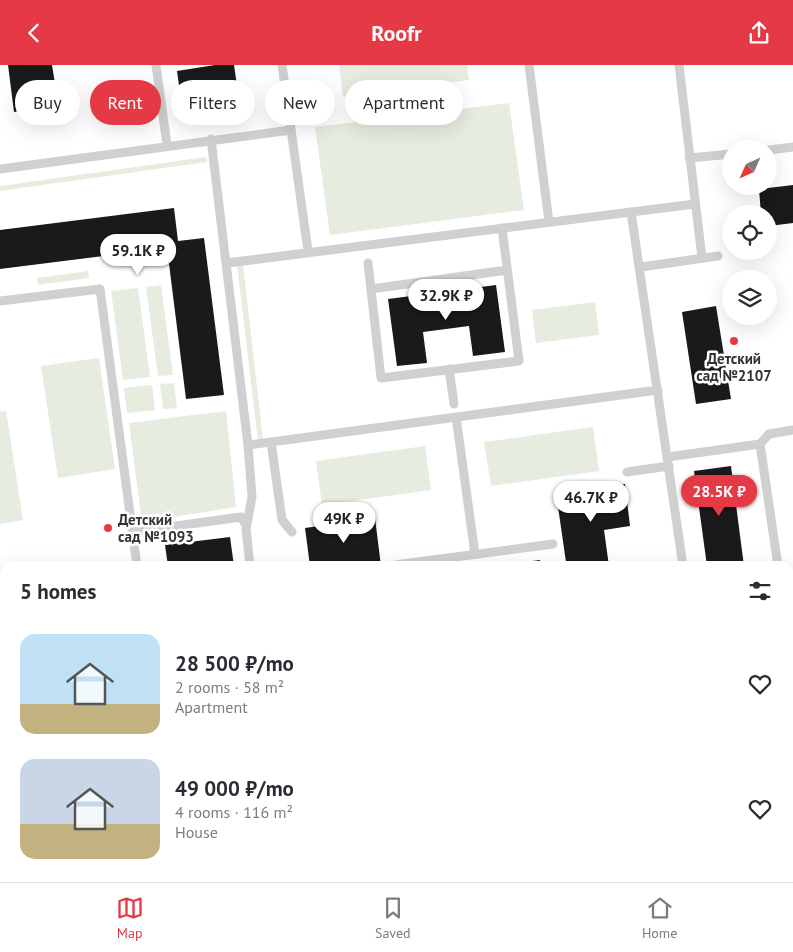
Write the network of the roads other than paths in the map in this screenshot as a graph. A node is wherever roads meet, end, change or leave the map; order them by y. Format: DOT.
graph roads {
  1 [pos="156,65"];
  2 [pos="289,65"];
  3 [pos="529,65"];
  4 [pos="678,65"];
  5 [pos="283,69"];
  6 [pos="291,130"];
  7 [pos="211,139"];
  8 [pos="167,145"];
  9 [pos="793,147"];
  10 [pos="778,149"];
  11 [pos="722,155"];
  12 [pos="689,158"];
  13 [pos="0,166"];
  14 [pos="695,204"];
  15 [pos="631,212"];
  16 [pos="549,222"];
  17 [pos="502,228"];
  18 [pos="308,251"];
  19 [pos="718,256"];
  20 [pos="702,258"];
  21 [pos="226,263"];
  22 [pos="368,263"];
  23 [pos="641,267"];
  24 [pos="507,270"];
  25 [pos="371,289"];
  26 [pos="0,301"];
  27 [pos="449,369"];
  28 [pos="658,390"];
  29 [pos="454,404"];
  30 [pos="456,417"];
  31 [pos="793,430"];
  32 [pos="272,442"];
  33 [pos="760,444"];
  34 [pos="248,445"];
  35 [pos="668,462"];
  36 [pos="626,472"];
  37 [pos="246,525"];
  38 [pos="132,532"];
  39 [pos="292,532"];
  40 [pos="553,543"];
  41 [pos="475,554"];
  42 [pos="136,561"];
  43 [pos="250,561"];
  44 [pos="424,561"];
  45 [pos="682,561"];
  46 [pos="777,561"];
  1 -- 8 [label="lane"];
  2 -- 5 [label="lane"];
  3 -- 16 [label="lane"];
  4 -- 12 [label="lane"];
  5 -- 6 [label="lane"];
  6 -- 7 [label="lane"];
  6 -- 18 [label="lane"];
  7 -- 8 [label="lane"];
  7 -- 21 [label="lane"];
  8 -- 13 [label="lane"];
  9 -- 10 [label="lane"];
  11 -- 12 [label="lane"];
  12 -- 14 [label="lane"];
  14 -- 15 [label="lane"];
  14 -- 20 [label="lane"];
  15 -- 16 [label="lane"];
  15 -- 23 [label="lane"];
  16 -- 17 [label="lane"];
  17 -- 18 [label="lane"];
  17 -- 24 [label="lane"];
  18 -- 21 [label="lane"];
  19 -- 20 [label="lane"];
  20 -- 23 [label="lane"];
  21 -- 34 [label="lane"];
  22 -- 25 [label="lane"];
  23 -- 28 [label="lane"];
  24 -- 25 [label="lane"];
  24 -- 27 [label="lane"];
  25 -- 27 [label="lane"];
  26 -- 38 [label="lane"];
  27 -- 29 [label="lane"];
  28 -- 30 [label="lane"];
  28 -- 35 [label="lane"];
  30 -- 32 [label="lane"];
  30 -- 41 [label="lane"];
  31 -- 33 [label="lane"];
  32 -- 34 [label="lane"];
  32 -- 39 [label="lane"];
  33 -- 35 [label="lane"];
  33 -- 46 [label="lane"];
  34 -- 37 [label="lane"];
  35 -- 36 [label="lane"];
  35 -- 45 [label="lane"];
  37 -- 38 [label="lane"];
  37 -- 43 [label="lane"];
  38 -- 42 [label="lane"];
  40 -- 41 [label="lane"];
  41 -- 44 [label="lane"];
}
